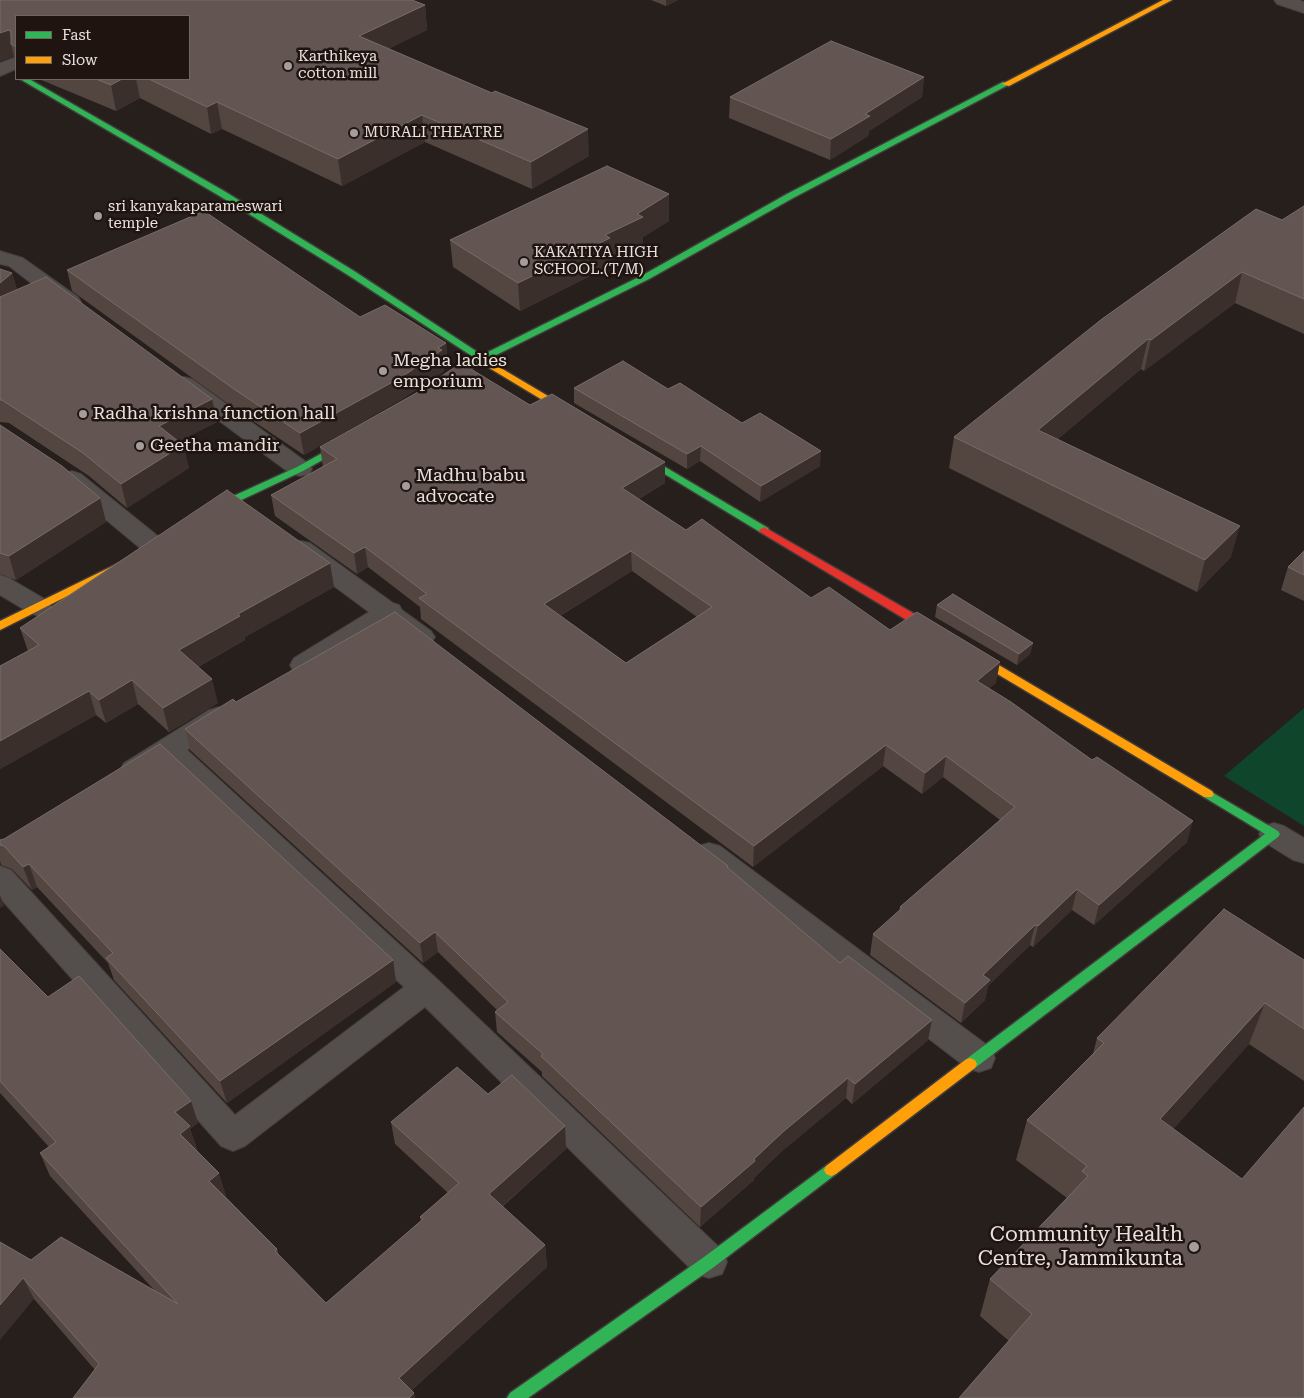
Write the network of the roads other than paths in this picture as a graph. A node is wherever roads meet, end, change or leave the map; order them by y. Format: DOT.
graph roads {
  1 [pos="1168,0"];
  2 [pos="1283,0"];
  3 [pos="1304,8"];
  4 [pos="26,80"];
  5 [pos="0,257"];
  6 [pos="87,314"];
  7 [pos="480,359"];
  8 [pos="166,371"];
  9 [pos="457,375"];
  10 [pos="591,426"];
  11 [pos="360,435"];
  12 [pos="625,446"];
  13 [pos="55,468"];
  14 [pos="300,469"];
  15 [pos="233,500"];
  16 [pos="256,517"];
  17 [pos="194,524"];
  18 [pos="280,534"];
  19 [pos="151,549"];
  20 [pos="0,584"];
  21 [pos="39,606"];
  22 [pos="390,612"];
  23 [pos="0,626"];
  24 [pos="445,654"];
  25 [pos="283,678"];
  26 [pos="242,703"];
  27 [pos="168,749"];
  28 [pos="109,785"];
  29 [pos="1274,834"];
  30 [pos="692,841"];
  31 [pos="1304,852"];
  32 [pos="0,878"];
  33 [pos="426,988"];
  34 [pos="979,1058"];
  35 [pos="709,1262"];
  36 [pos="514,1398"];
  1 -- 7 [label="street"];
  2 -- 3 [label="street"];
  4 -- 7 [label="street"];
  5 -- 6 [label="street"];
  7 -- 9 [label="street"];
  7 -- 10 [label="street"];
  8 -- 14 [label="street"];
  11 -- 14 [label="street"];
  12 -- 29 [label="street"];
  13 -- 19 [label="street"];
  14 -- 15 [label="street"];
  15 -- 16 [label="street"];
  15 -- 17 [label="street"];
  18 -- 22 [label="street"];
  19 -- 21 [label="street"];
  20 -- 21 [label="street"];
  21 -- 23 [label="street"];
  22 -- 24 [label="street"];
  22 -- 25 [label="street"];
  26 -- 27 [label="street"];
  27 -- 28 [label="street"];
  27 -- 33 [label="street"];
  29 -- 31 [label="street"];
  29 -- 34 [label="street"];
  30 -- 34 [label="street"];
  32 -- 33 [label="street"];
  33 -- 35 [label="street"];
  34 -- 35 [label="street"];
  35 -- 36 [label="street"];
}
